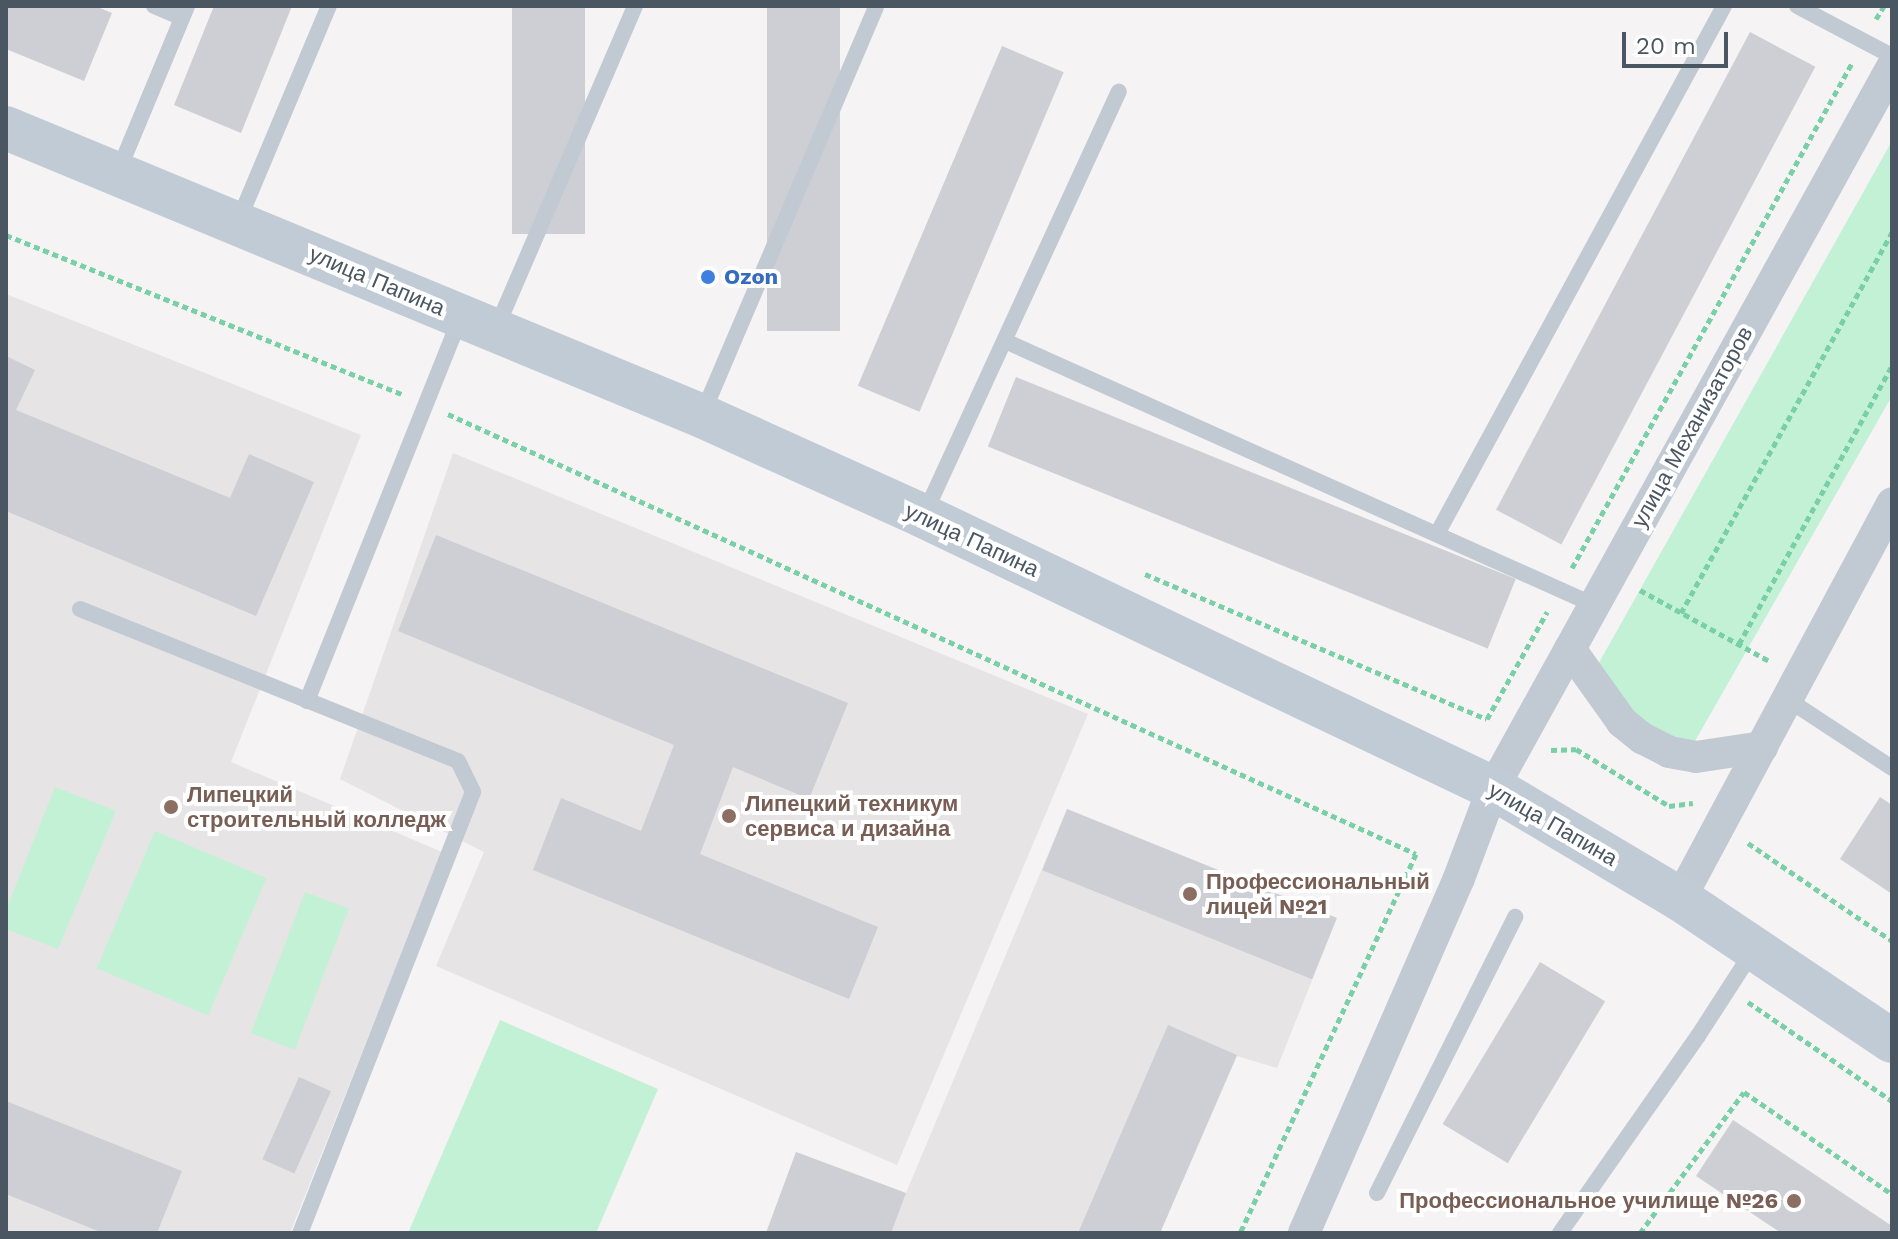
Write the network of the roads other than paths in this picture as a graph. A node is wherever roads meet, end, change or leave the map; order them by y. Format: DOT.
graph roads {
  1 [pos="154,6"];
  2 [pos="329,6"];
  3 [pos="635,6"];
  4 [pos="1724,6"];
  5 [pos="1797,6"];
  6 [pos="876,8"];
  7 [pos="184,12"];
  8 [pos="1892,56"];
  9 [pos="1892,67"];
  10 [pos="1119,92"];
  11 [pos="6,128"];
  12 [pos="118,174"];
  13 [pos="237,223"];
  14 [pos="479,323"];
  15 [pos="1005,341"];
  16 [pos="702,416"];
  17 [pos="1892,503"];
  18 [pos="923,516"];
  19 [pos="1437,534"];
  20 [pos="1594,605"];
  21 [pos="80,609"];
  22 [pos="1570,649"];
  23 [pos="1793,688"];
  24 [pos="307,701"];
  25 [pos="1762,747"];
  26 [pos="1892,768"];
  27 [pos="1493,788"];
  28 [pos="1680,899"];
  29 [pos="1515,917"];
  30 [pos="1755,949"];
  31 [pos="1892,1041"];
  32 [pos="1377,1193"];
  33 [pos="300,1233"];
  34 [pos="1304,1233"];
  35 [pos="1560,1233"];
  1 -- 7 [label="lane"];
  2 -- 13 [label="lane"];
  3 -- 14 [label="lane"];
  4 -- 19 [label="lane"];
  5 -- 8 [label="lane"];
  6 -- 16 [label="lane"];
  7 -- 12 [label="lane"];
  9 -- 20 [label="street, улица Механизаторов"];
  10 -- 15 [label="lane"];
  11 -- 12 [label="street, улица Папина"];
  12 -- 13 [label="street, улица Папина"];
  13 -- 14 [label="street, улица Папина"];
  14 -- 16 [label="street, улица Папина"];
  14 -- 24 [label="lane"];
  15 -- 18 [label="lane"];
  15 -- 19 [label="lane"];
  16 -- 18 [label="street, улица Папина"];
  17 -- 23 [label="street"];
  18 -- 27 [label="street, улица Папина"];
  19 -- 20 [label="lane"];
  20 -- 22 [label="street, улица Механизаторов"];
  21 -- 24 [label="lane"];
  22 -- 25 [label="street"];
  22 -- 27 [label="street, улица Механизаторов"];
  23 -- 25 [label="street"];
  23 -- 26 [label="lane"];
  24 -- 33 [label="lane"];
  25 -- 28 [label="street"];
  27 -- 28 [label="street, улица Папина"];
  27 -- 34 [label="street, улица Механизаторов"];
  28 -- 30 [label="street, улица Папина"];
  29 -- 32 [label="lane"];
  30 -- 31 [label="street, улица Папина"];
  30 -- 35 [label="lane"];
}
